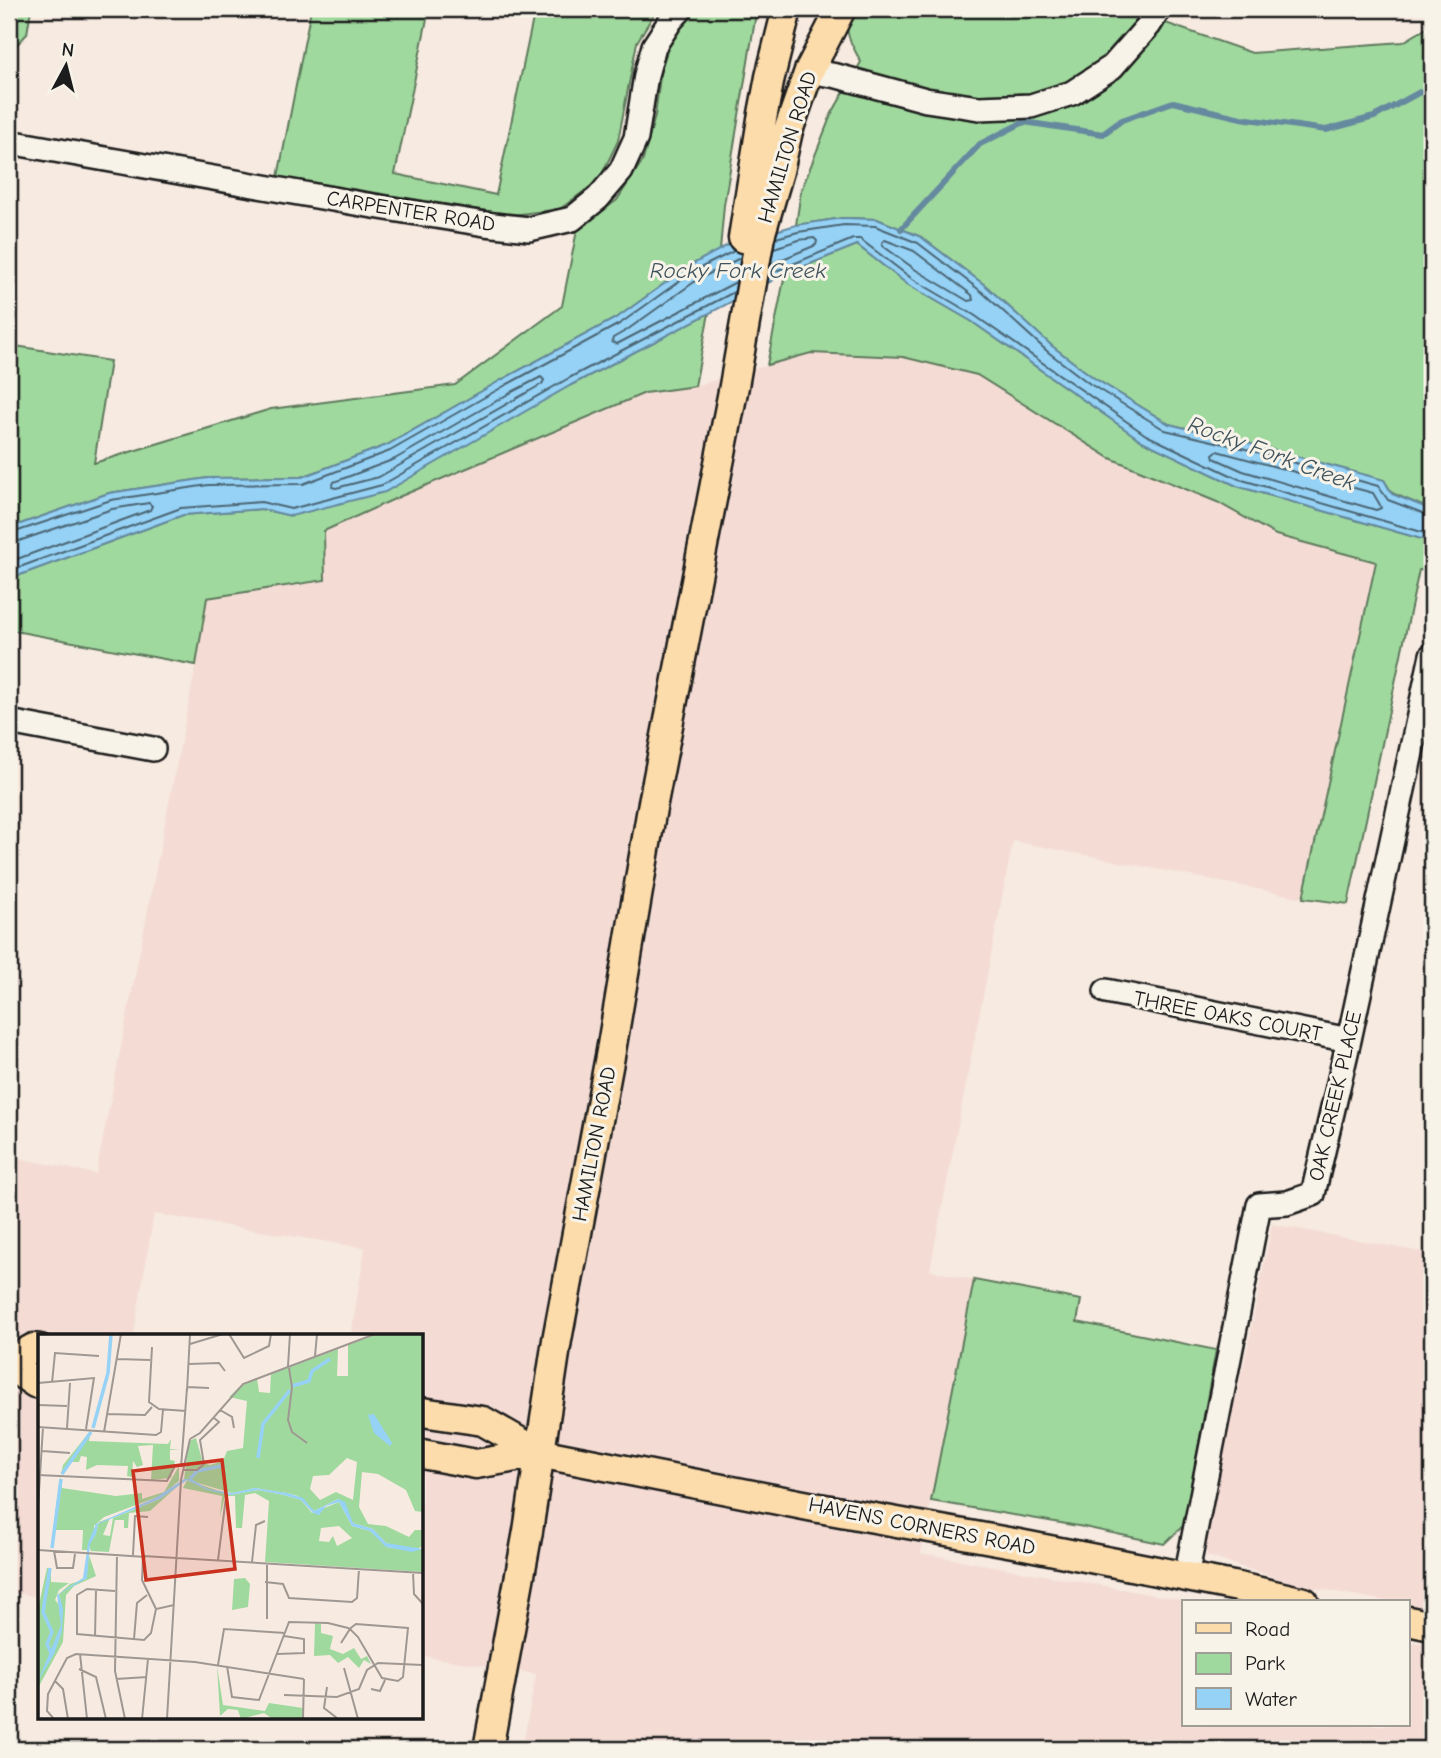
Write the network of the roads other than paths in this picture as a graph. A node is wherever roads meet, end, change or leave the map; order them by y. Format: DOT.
graph roads {
  1 [pos="681,9"];
  2 [pos="787,9"];
  3 [pos="841,9"];
  4 [pos="1158,9"];
  5 [pos="809,71"];
  6 [pos="9,142"];
  7 [pos="767,169"];
  8 [pos="1432,655"];
  9 [pos="9,722"];
  10 [pos="153,749"];
  11 [pos="1106,992"];
  12 [pos="1349,1040"];
  13 [pos="38,1349"];
  14 [pos="9,1363"];
  15 [pos="38,1384"];
  16 [pos="424,1412"];
  17 [pos="538,1453"];
  18 [pos="424,1454"];
  19 [pos="1186,1577"];
  20 [pos="1295,1600"];
  21 [pos="1410,1621"];
  22 [pos="1432,1626"];
  23 [pos="488,1749"];
  1 -- 6 [label="street, CARPENTER ROAD"];
  2 -- 7 [label="main road, HAMILTON ROAD"];
  3 -- 5 [label="main road, HAMILTON ROAD"];
  4 -- 5 [label="street"];
  5 -- 7 [label="main road, HAMILTON ROAD"];
  7 -- 17 [label="main road, HAMILTON ROAD"];
  8 -- 12 [label="street, OAK CREEK PLACE"];
  9 -- 10 [label="street"];
  11 -- 12 [label="street, THREE OAKS COURT"];
  12 -- 19 [label="street, OAK CREEK PLACE"];
  13 -- 14 [label="main road"];
  14 -- 15 [label="main road"];
  16 -- 17 [label="main road"];
  17 -- 18 [label="main road"];
  17 -- 19 [label="main road, HAVENS CORNERS ROAD"];
  17 -- 23 [label="main road, HAMILTON ROAD"];
  19 -- 20 [label="main road, HAVENS CORNERS ROAD"];
  21 -- 22 [label="main road"];
}
